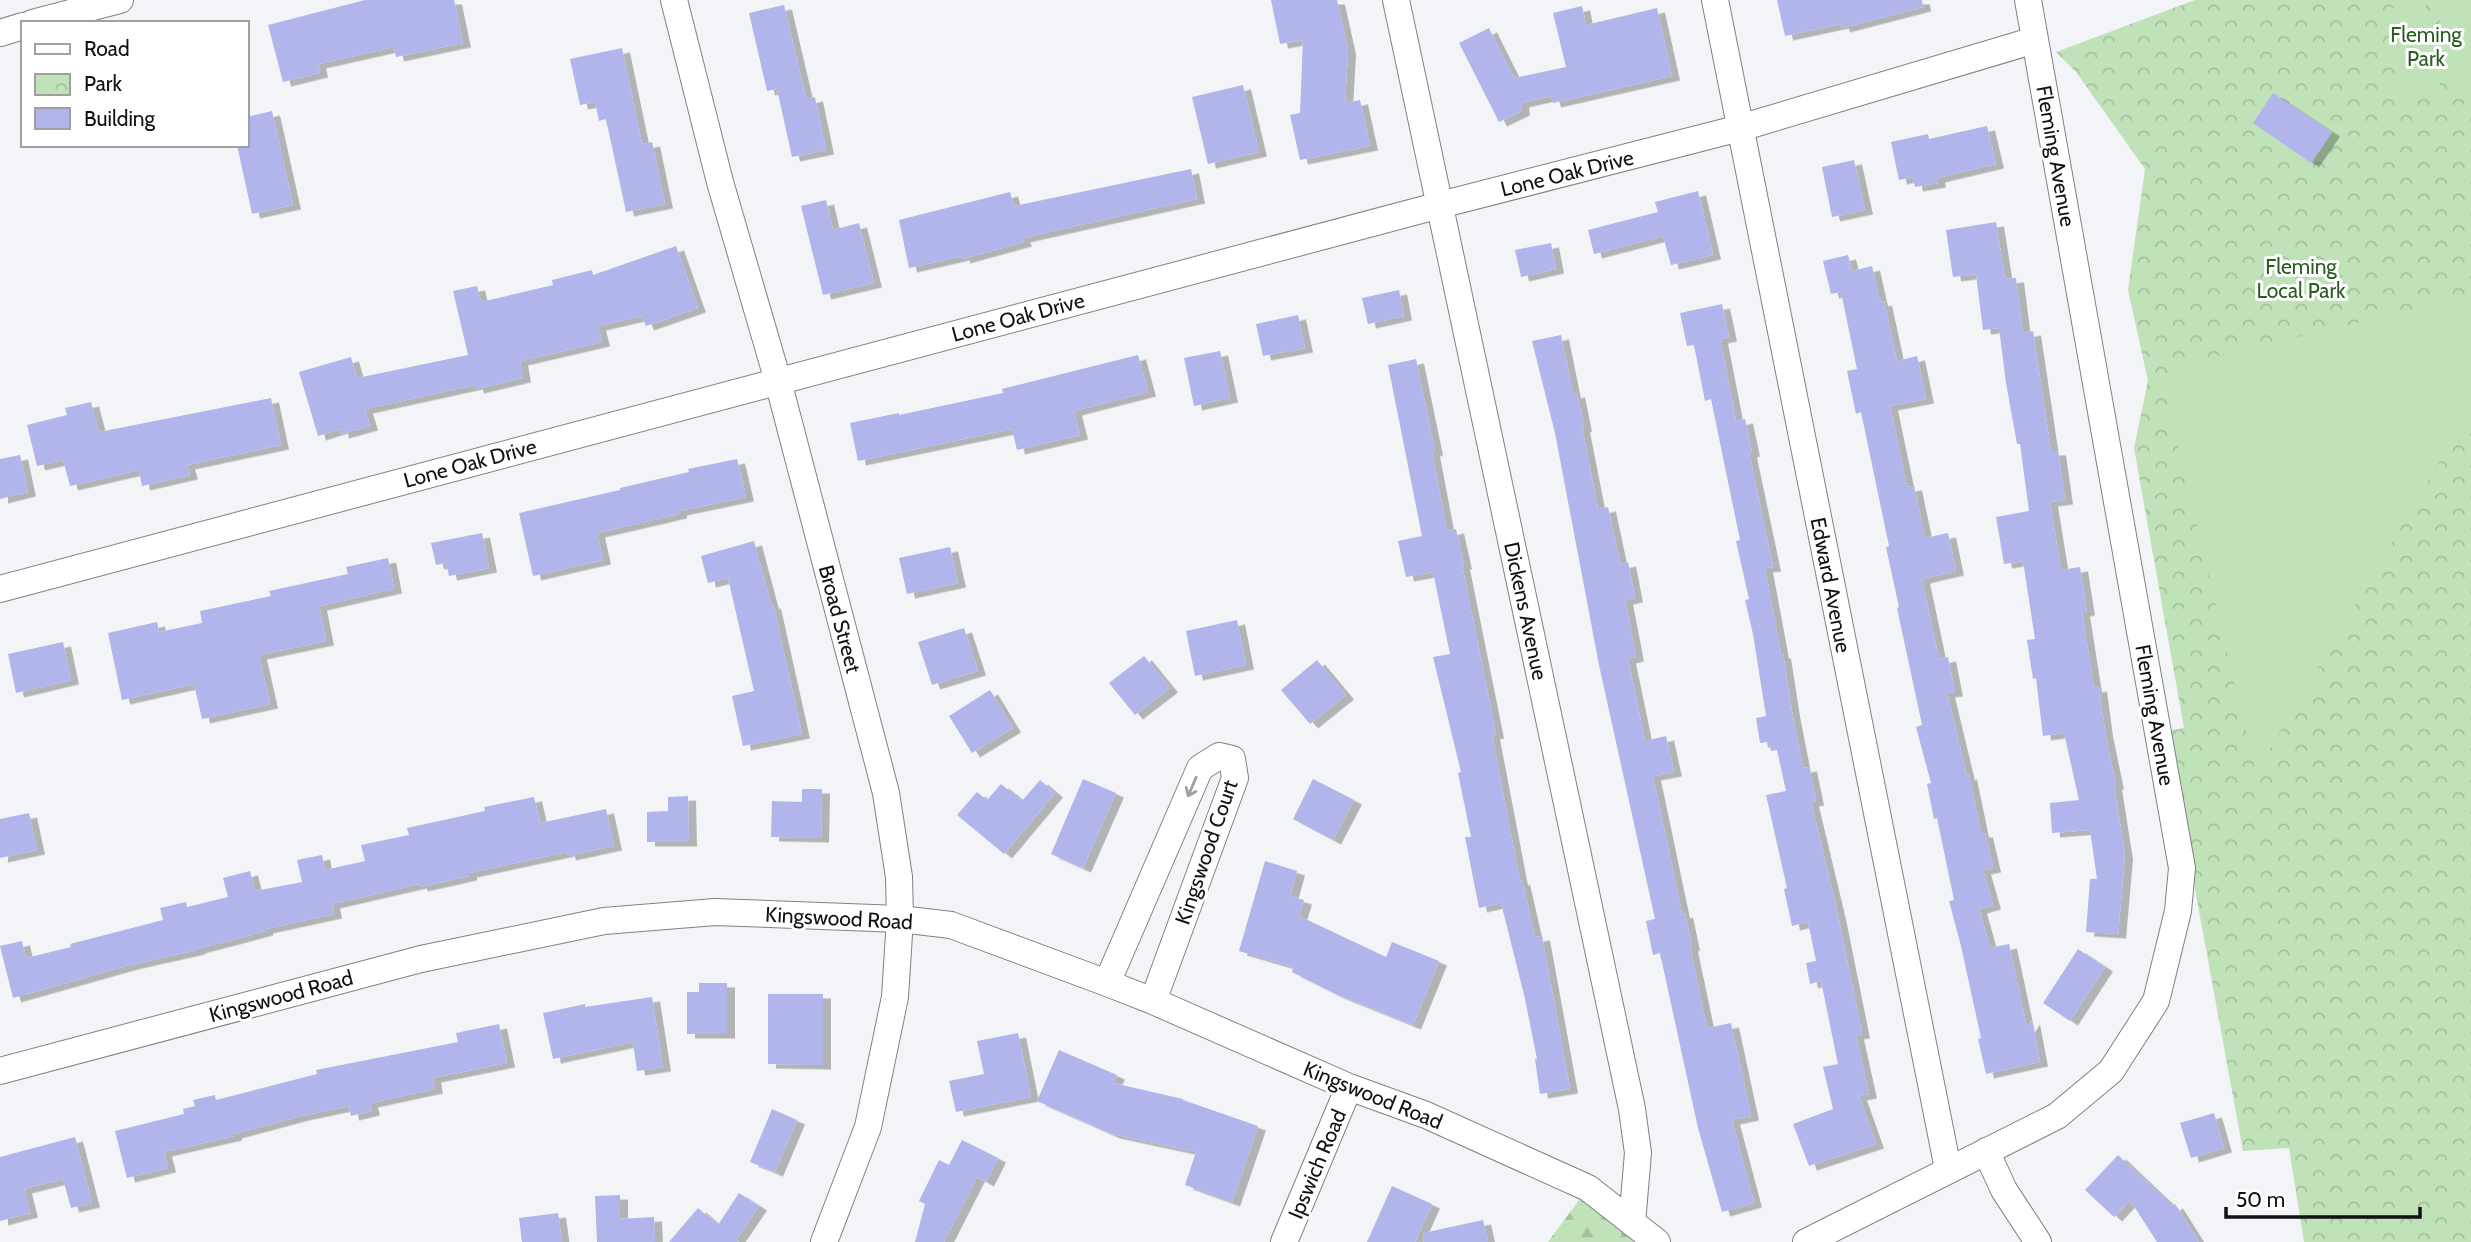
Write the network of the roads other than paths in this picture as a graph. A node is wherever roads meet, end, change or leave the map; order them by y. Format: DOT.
graph roads {
  1 [pos="120,0"];
  2 [pos="674,0"];
  3 [pos="1396,0"];
  4 [pos="1715,0"];
  5 [pos="2028,0"];
  6 [pos="40,21"];
  7 [pos="21,27"];
  8 [pos="0,33"];
  9 [pos="2035,40"];
  10 [pos="1740,128"];
  11 [pos="1440,205"];
  12 [pos="778,381"];
  13 [pos="0,589"];
  14 [pos="900,919"];
  15 [pos="1107,983"];
  16 [pos="1153,1001"];
  17 [pos="0,1071"];
  18 [pos="1349,1087"];
  19 [pos="1986,1151"];
  20 [pos="1948,1170"];
  21 [pos="1632,1223"];
  22 [pos="824,1242"];
  23 [pos="1284,1242"];
  24 [pos="1657,1242"];
  25 [pos="1806,1242"];
  26 [pos="2038,1242"];
  1 -- 6 [label="street"];
  2 -- 12 [label="street, Broad Street"];
  3 -- 11 [label="street, Dickens Avenue"];
  4 -- 10 [label="street, Edward Avenue"];
  5 -- 9 [label="street, Fleming Avenue"];
  7 -- 8 [label="street"];
  9 -- 10 [label="street, Lone Oak Drive"];
  9 -- 19 [label="street, Fleming Avenue"];
  10 -- 11 [label="street, Lone Oak Drive"];
  10 -- 20 [label="street, Edward Avenue"];
  11 -- 12 [label="street, Lone Oak Drive"];
  11 -- 21 [label="street, Dickens Avenue"];
  12 -- 13 [label="street, Lone Oak Drive"];
  12 -- 14 [label="street, Broad Street"];
  14 -- 15 [label="street, Kingswood Road"];
  14 -- 17 [label="street, Kingswood Road"];
  14 -- 22 [label="street, Broad Street"];
  15 -- 16 [label="street, Kingswood Road"];
  16 -- 15 [label="street, Kingswood Court, one-way"];
  16 -- 18 [label="street, Kingswood Road"];
  18 -- 21 [label="street, Kingswood Road"];
  18 -- 23 [label="street, Ipswich Road"];
  19 -- 20 [label="street, Fleming Avenue"];
  19 -- 26 [label="street"];
  20 -- 25 [label="street, Fleming Avenue"];
  21 -- 24 [label="street"];
}
